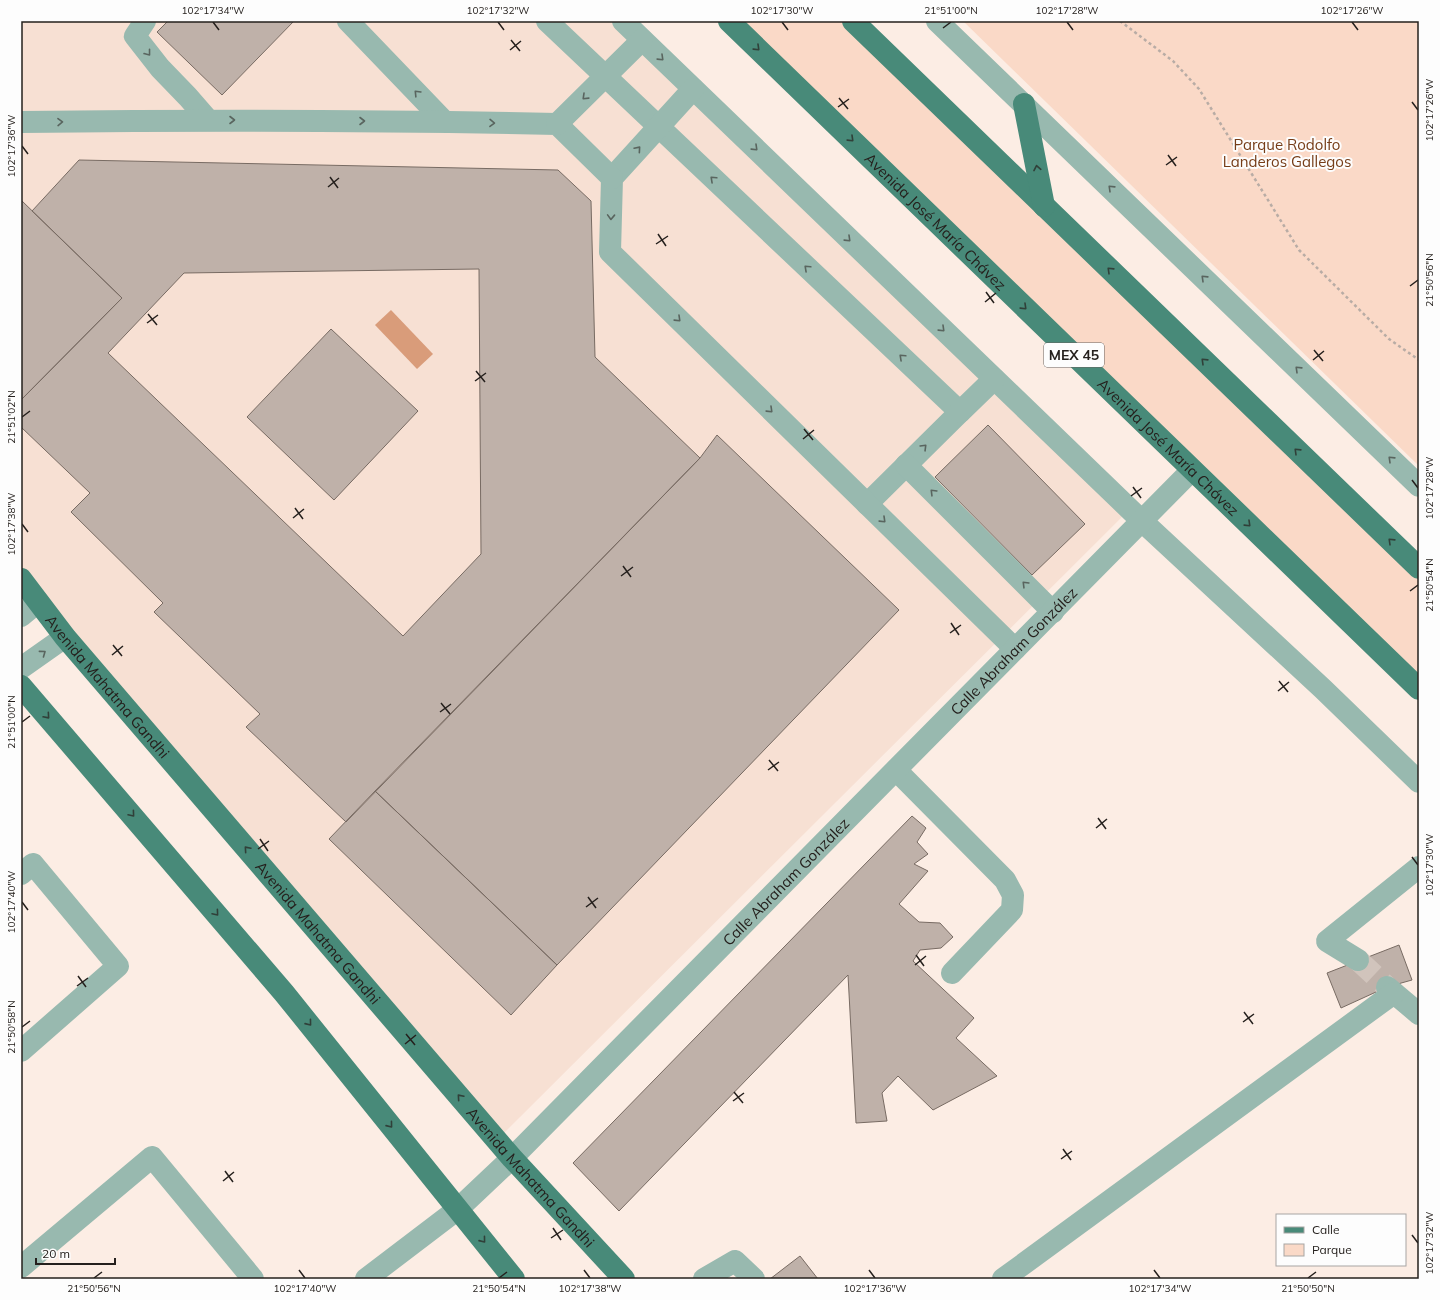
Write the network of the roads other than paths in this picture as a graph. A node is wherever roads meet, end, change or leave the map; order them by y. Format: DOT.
graph roads {
  1 [pos="145,21"];
  2 [pos="348,21"];
  3 [pos="547,21"];
  4 [pos="623,21"];
  5 [pos="729,21"];
  6 [pos="853,21"];
  7 [pos="937,21"];
  8 [pos="642,40"];
  9 [pos="606,77"];
  10 [pos="693,89"];
  11 [pos="1024,104"];
  12 [pos="208,120"];
  13 [pos="21,122"];
  14 [pos="444,122"];
  15 [pos="557,124"];
  16 [pos="658,127"];
  17 [pos="612,178"];
  18 [pos="1044,206"];
  19 [pos="994,379"];
  20 [pos="960,412"];
  21 [pos="906,465"];
  22 [pos="1192,470"];
  23 [pos="1419,486"];
  24 [pos="867,504"];
  25 [pos="1143,522"];
  26 [pos="1419,568"];
  27 [pos="21,579"];
  28 [pos="38,602"];
  29 [pos="1053,612"];
  30 [pos="21,616"];
  31 [pos="64,637"];
  32 [pos="1015,649"];
  33 [pos="21,668"];
  34 [pos="21,686"];
  35 [pos="1419,689"];
  36 [pos="896,770"];
  37 [pos="1419,782"];
  38 [pos="1419,867"];
  39 [pos="27,869"];
  40 [pos="1358,960"];
  41 [pos="952,973"];
  42 [pos="1419,1014"];
  43 [pos="21,1051"];
  44 [pos="512,1158"];
  45 [pos="458,1210"];
  46 [pos="21,1267"];
  47 [pos="253,1279"];
  48 [pos="366,1279"];
  49 [pos="514,1279"];
  50 [pos="624,1279"];
  51 [pos="704,1279"];
  52 [pos="754,1279"];
  53 [pos="1003,1279"];
  1 -- 12 [label="street, one-way"];
  14 -- 2 [label="street, one-way"];
  3 -- 9 [label="street"];
  4 -- 8 [label="street"];
  5 -- 22 [label="main road, Avenida José María Chávez / MEX 45, one-way"];
  6 -- 18 [label="main road"];
  7 -- 11 [label="street"];
  8 -- 9 [label="street"];
  8 -- 10 [label="street, one-way"];
  9 -- 15 [label="street, one-way"];
  9 -- 16 [label="street"];
  10 -- 16 [label="street"];
  10 -- 19 [label="street, one-way"];
  18 -- 11 [label="main road, one-way"];
  23 -- 11 [label="street, one-way"];
  13 -- 12 [label="street, one-way"];
  12 -- 14 [label="street, one-way"];
  14 -- 15 [label="street, one-way"];
  15 -- 17 [label="street"];
  17 -- 16 [label="street, one-way"];
  20 -- 16 [label="street, one-way"];
  17 -- 24 [label="street, one-way"];
  26 -- 18 [label="main road, one-way"];
  19 -- 20 [label="street"];
  19 -- 25 [label="street"];
  21 -- 20 [label="street, one-way"];
  21 -- 24 [label="street"];
  29 -- 21 [label="street, one-way"];
  22 -- 25 [label="street, Calle Abraham González"];
  22 -- 35 [label="main road, Avenida José María Chávez / MEX 45, one-way"];
  24 -- 32 [label="street, one-way"];
  25 -- 29 [label="street, Calle Abraham González"];
  25 -- 37 [label="street"];
  27 -- 28 [label="main road, Avenida Mahatma Gandhi"];
  28 -- 30 [label="street"];
  28 -- 31 [label="main road, Avenida Mahatma Gandhi"];
  29 -- 32 [label="street, Calle Abraham González"];
  33 -- 31 [label="street, one-way"];
  44 -- 31 [label="main road, Avenida Mahatma Gandhi, one-way"];
  32 -- 36 [label="street, Calle Abraham González"];
  34 -- 45 [label="main road, one-way"];
  36 -- 41 [label="street"];
  36 -- 44 [label="street, Calle Abraham González"];
  38 -- 40 [label="street"];
  39 -- 43 [label="street"];
  42 -- 53 [label="street"];
  44 -- 45 [label="street, Calle Abraham González"];
  44 -- 50 [label="main road, Avenida Mahatma Gandhi"];
  45 -- 48 [label="street, Calle Abraham González"];
  45 -- 49 [label="main road, one-way"];
  46 -- 47 [label="street"];
  51 -- 52 [label="street"];
}
